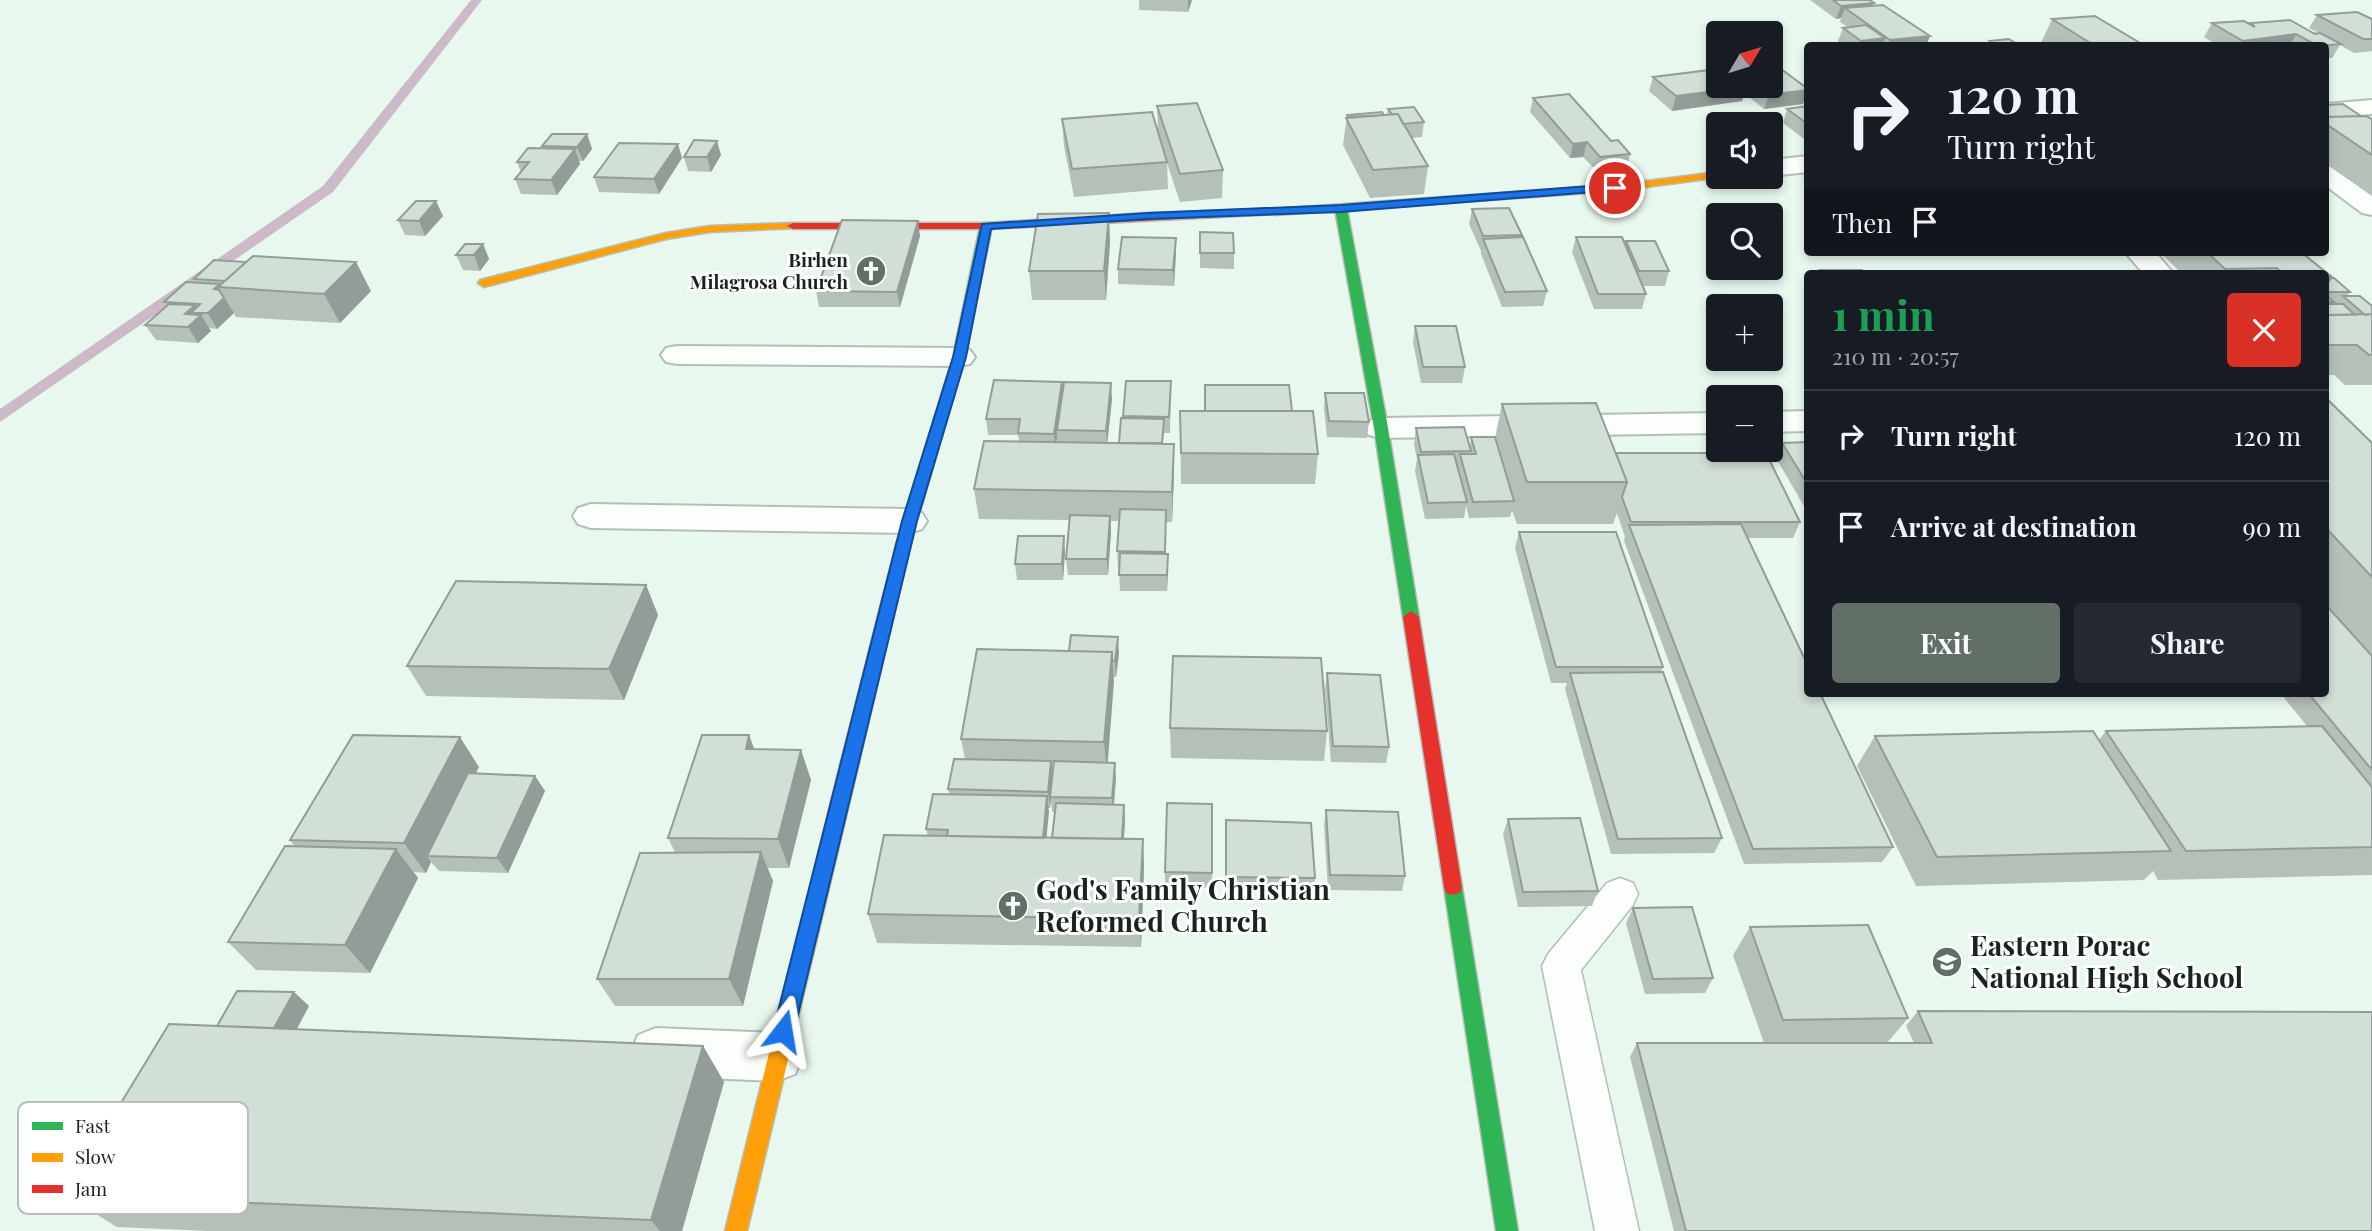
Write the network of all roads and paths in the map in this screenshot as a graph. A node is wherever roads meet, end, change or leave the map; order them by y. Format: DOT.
graph roads {
  1 [pos="2372,107"];
  2 [pos="2329,111"];
  3 [pos="1804,164"];
  4 [pos="1783,167"];
  5 [pos="2329,176"];
  6 [pos="1706,177"];
  7 [pos="2372,207"];
  8 [pos="1341,209"];
  9 [pos="986,226"];
  10 [pos="2144,256"];
  11 [pos="2156,270"];
  12 [pos="484,283"];
  13 [pos="677,355"];
  14 [pos="960,357"];
  15 [pos="1804,421"];
  16 [pos="1783,422"];
  17 [pos="1706,423"];
  18 [pos="1381,428"];
  19 [pos="591,516"];
  20 [pos="909,521"];
  21 [pos="1620,894"];
  22 [pos="614,1050"];
  23 [pos="777,1057"];
  24 [pos="736,1231"];
  25 [pos="1507,1231"];
  26 [pos="1617,1231"];
  1 -- 2 [label="street"];
  3 -- 4 [label="street"];
  5 -- 7 [label="street"];
  6 -- 8 [label="street"];
  8 -- 9 [label="street"];
  8 -- 18 [label="street"];
  9 -- 12 [label="street"];
  9 -- 14 [label="street"];
  10 -- 11 [label="street"];
  13 -- 14 [label="street"];
  14 -- 20 [label="street"];
  15 -- 16 [label="street"];
  17 -- 18 [label="street"];
  18 -- 25 [label="street"];
  19 -- 20 [label="street"];
  20 -- 23 [label="street"];
  21 -- 26 [label="lane"];
  22 -- 23 [label="street"];
  23 -- 24 [label="street"];
}
